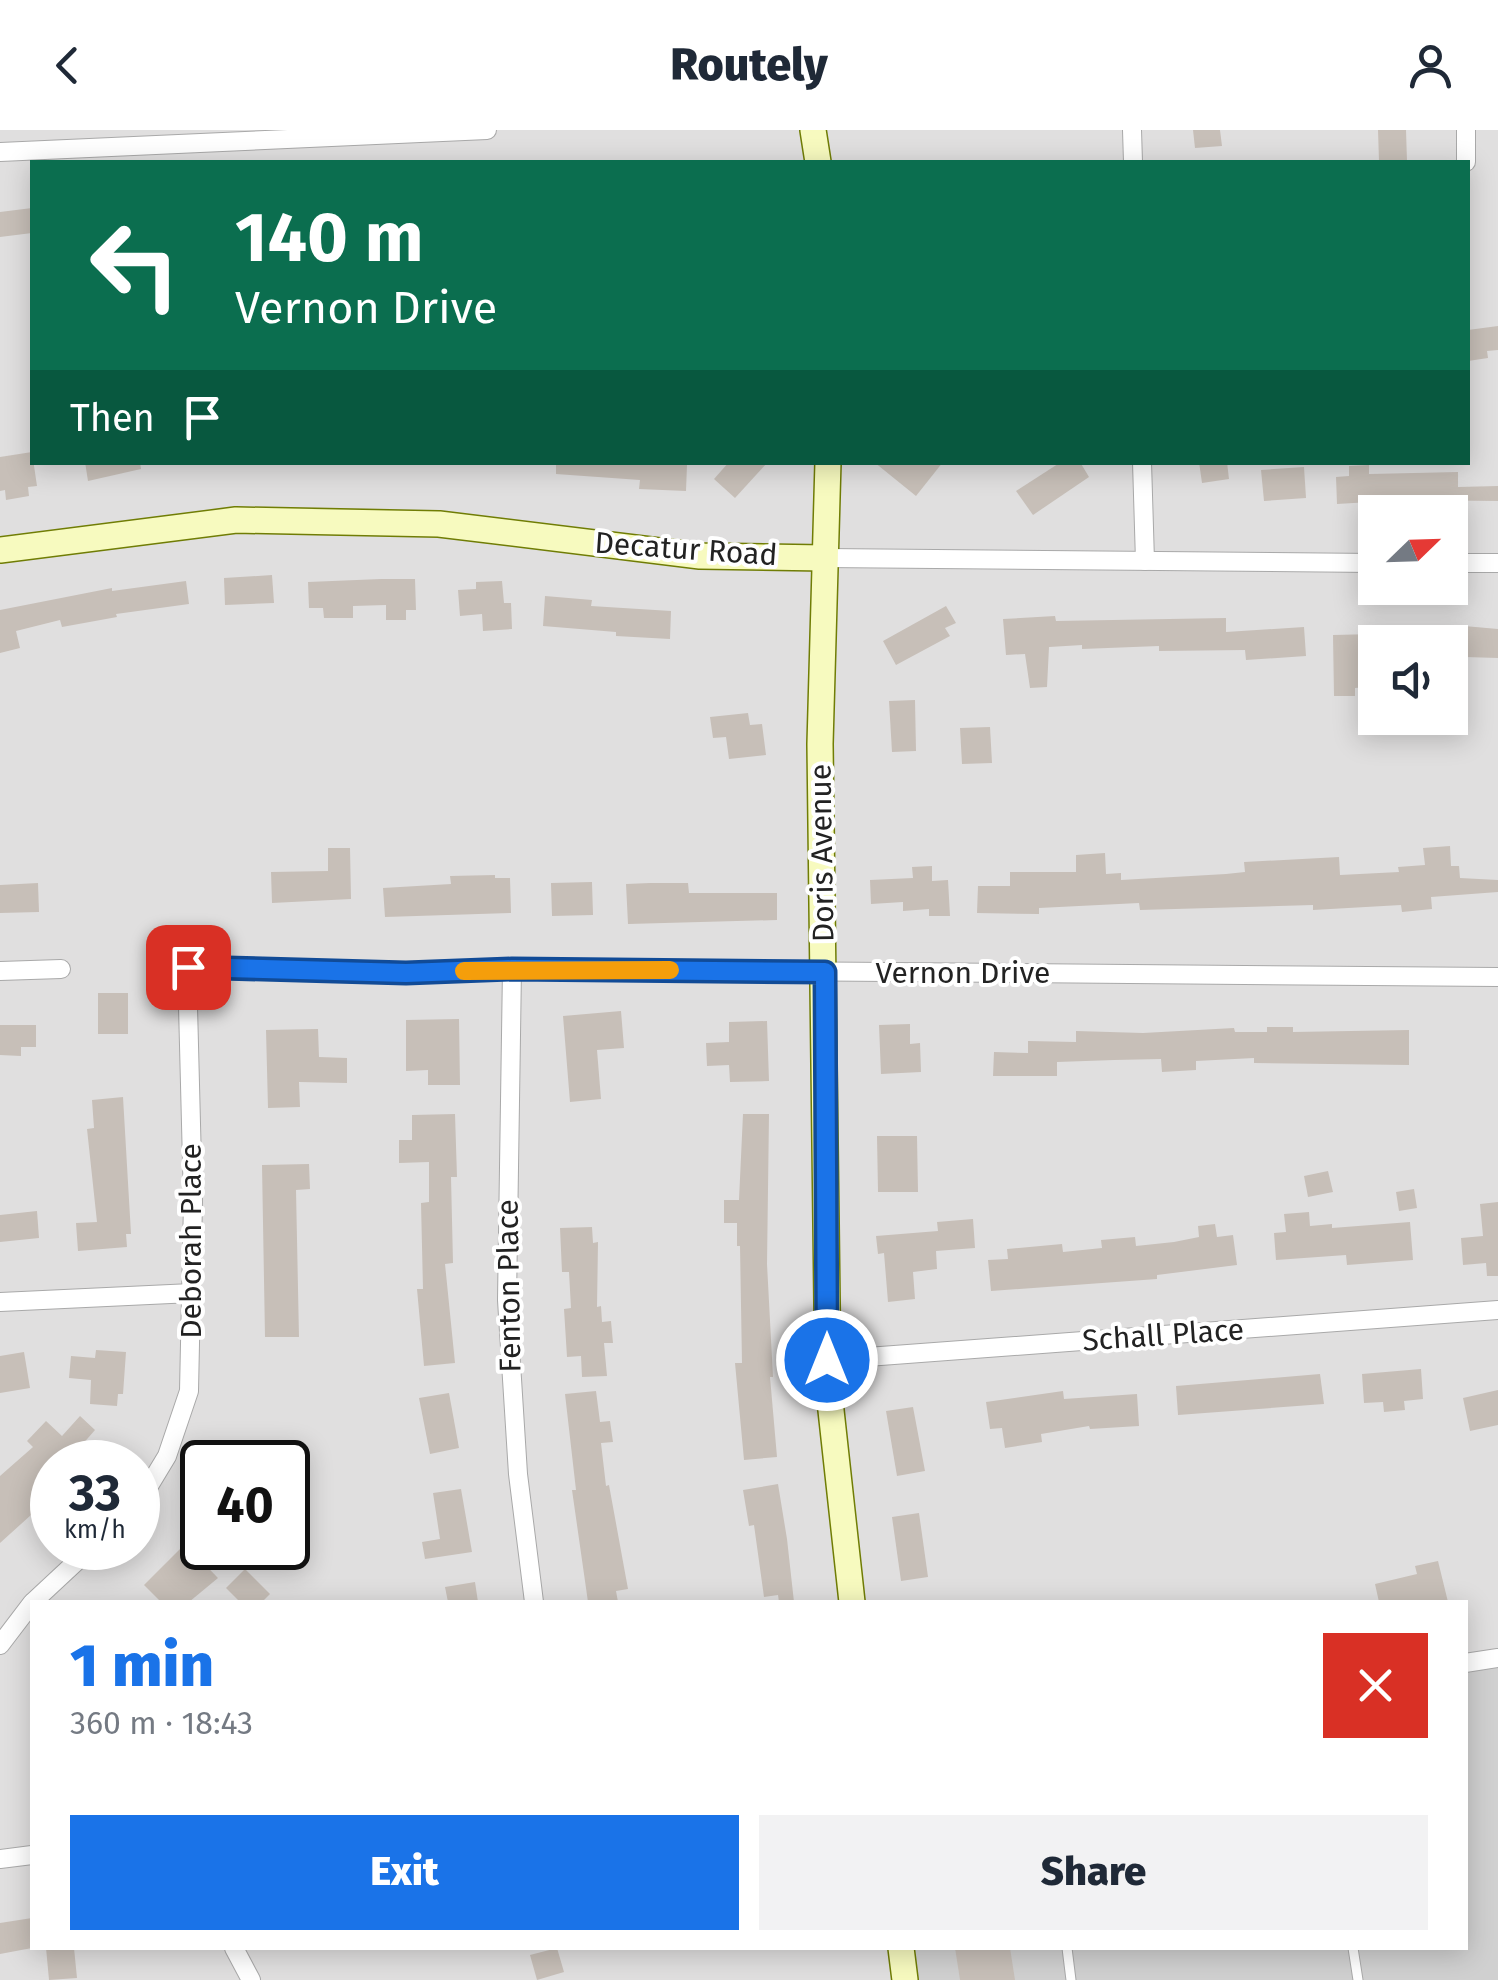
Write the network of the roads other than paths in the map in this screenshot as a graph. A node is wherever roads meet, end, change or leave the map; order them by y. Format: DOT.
graph roads {
  1 [pos="46,130"];
  2 [pos="487,130"];
  3 [pos="813,130"];
  4 [pos="1132,130"];
  5 [pos="1466,130"];
  6 [pos="364,133"];
  7 [pos="46,150"];
  8 [pos="0,152"];
  9 [pos="818,160"];
  10 [pos="1133,160"];
  11 [pos="1466,160"];
  12 [pos="828,465"];
  13 [pos="1142,465"];
  14 [pos="0,550"];
  15 [pos="826,558"];
  16 [pos="1145,561"];
  17 [pos="1498,562"];
  18 [pos="1358,563"];
  19 [pos="1468,563"];
  20 [pos="188,967"];
  21 [pos="60,969"];
  22 [pos="512,969"];
  23 [pos="0,971"];
  24 [pos="825,972"];
  25 [pos="1498,977"];
  26 [pos="192,1294"];
  27 [pos="0,1302"];
  28 [pos="1498,1310"];
  29 [pos="827,1360"];
  30 [pos="160,1468"];
  31 [pos="68,1570"];
  32 [pos="36,1600"];
  33 [pos="534,1600"];
  34 [pos="852,1600"];
  35 [pos="30,1607"];
  36 [pos="0,1645"];
  37 [pos="1498,1658"];
  38 [pos="1468,1662"];
  39 [pos="30,1855"];
  40 [pos="0,1858"];
  41 [pos="235,1950"];
  42 [pos="900,1950"];
  43 [pos="1067,1950"];
  44 [pos="1353,1950"];
  45 [pos="250,1980"];
  46 [pos="905,1980"];
  47 [pos="1072,1980"];
  48 [pos="1358,1980"];
  1 -- 7 [label="street"];
  2 -- 6 [label="street"];
  3 -- 9 [label="street"];
  4 -- 10 [label="street"];
  5 -- 11 [label="street"];
  6 -- 7 [label="street"];
  7 -- 8 [label="street"];
  12 -- 15 [label="street, Doris Avenue"];
  13 -- 16 [label="street"];
  14 -- 15 [label="street, Decatur Road"];
  15 -- 16 [label="street, Decatur Road"];
  15 -- 24 [label="street, Doris Avenue"];
  16 -- 18 [label="street, Decatur Road"];
  17 -- 19 [label="street"];
  20 -- 22 [label="street, Vernon Drive"];
  20 -- 26 [label="street, Deborah Place"];
  21 -- 23 [label="street"];
  22 -- 24 [label="street, Vernon Drive"];
  22 -- 33 [label="street, Fenton Place"];
  24 -- 25 [label="street, Vernon Drive"];
  24 -- 29 [label="street, Doris Avenue"];
  26 -- 27 [label="street"];
  26 -- 30 [label="street, Deborah Place"];
  28 -- 29 [label="street, Schall Place"];
  29 -- 34 [label="street, Doris Avenue"];
  31 -- 32 [label="street"];
  35 -- 36 [label="street"];
  37 -- 38 [label="street"];
  39 -- 40 [label="street"];
  41 -- 45 [label="street"];
  42 -- 46 [label="street"];
  43 -- 47 [label="lane"];
  44 -- 48 [label="lane"];
}
